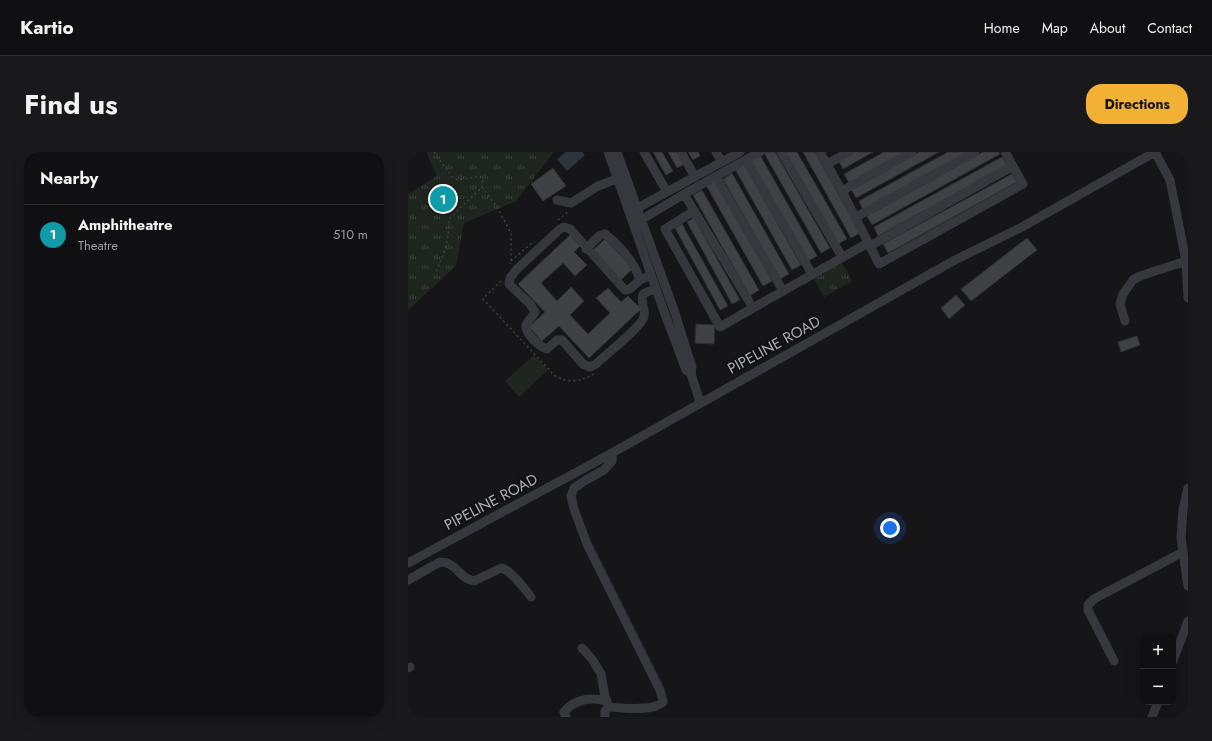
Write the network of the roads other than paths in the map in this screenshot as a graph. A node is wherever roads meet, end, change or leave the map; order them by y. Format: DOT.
graph roads {
  1 [pos="608,152"];
  2 [pos="617,152"];
  3 [pos="644,152"];
  4 [pos="681,152"];
  5 [pos="716,152"];
  6 [pos="740,152"];
  7 [pos="781,152"];
  8 [pos="820,152"];
  9 [pos="848,152"];
  10 [pos="912,152"];
  11 [pos="975,152"];
  12 [pos="1005,152"];
  13 [pos="1155,152"];
  14 [pos="757,153"];
  15 [pos="746,160"];
  16 [pos="722,162"];
  17 [pos="827,164"];
  18 [pos="1013,166"];
  19 [pos="621,177"];
  20 [pos="695,177"];
  21 [pos="716,177"];
  22 [pos="842,191"];
  23 [pos="667,192"];
  24 [pos="684,194"];
  25 [pos="557,200"];
  26 [pos="633,211"];
  27 [pos="694,211"];
  28 [pos="856,217"];
  29 [pos="637,222"];
  30 [pos="869,244"];
  31 [pos="586,249"];
  32 [pos="842,257"];
  33 [pos="1186,261"];
  34 [pos="812,274"];
  35 [pos="651,275"];
  36 [pos="640,280"];
  37 [pos="656,288"];
  38 [pos="783,291"];
  39 [pos="1188,298"];
  40 [pos="753,308"];
  41 [pos="670,315"];
  42 [pos="1125,321"];
  43 [pos="700,402"];
  44 [pos="612,453"];
  45 [pos="1188,488"];
  46 [pos="1183,552"];
  47 [pos="408,563"];
  48 [pos="408,580"];
  49 [pos="1188,586"];
  50 [pos="531,597"];
  51 [pos="1188,621"];
  52 [pos="582,648"];
  53 [pos="1176,653"];
  54 [pos="1114,661"];
  55 [pos="608,704"];
  56 [pos="1157,705"];
  57 [pos="566,717"];
  58 [pos="605,717"];
  59 [pos="1152,717"];
  1 -- 19 [label="street"];
  2 -- 19 [label="street"];
  3 -- 23 [label="street"];
  4 -- 20 [label="street"];
  5 -- 16 [label="street"];
  6 -- 16 [label="street"];
  7 -- 32 [label="street"];
  8 -- 17 [label="street"];
  9 -- 17 [label="street"];
  10 -- 22 [label="street"];
  11 -- 28 [label="street"];
  12 -- 18 [label="street"];
  13 -- 33 [label="street"];
  13 -- 43 [label="street, PIPELINE ROAD"];
  14 -- 15 [label="street"];
  15 -- 21 [label="street"];
  15 -- 34 [label="street"];
  16 -- 20 [label="street"];
  17 -- 22 [label="street"];
  18 -- 30 [label="street"];
  18 -- 30 [label="street"];
  19 -- 25 [label="street"];
  19 -- 26 [label="street"];
  20 -- 23 [label="street"];
  21 -- 24 [label="street"];
  21 -- 38 [label="street"];
  22 -- 28 [label="street"];
  23 -- 26 [label="street"];
  24 -- 27 [label="street"];
  24 -- 29 [label="street"];
  26 -- 29 [label="street"];
  27 -- 40 [label="street"];
  27 -- 40 [label="street"];
  28 -- 30 [label="street"];
  29 -- 35 [label="street"];
  29 -- 41 [label="street"];
  30 -- 32 [label="street"];
  31 -- 36 [label="street"];
  31 -- 36 [label="street"];
  31 -- 37 [label="street"];
  32 -- 34 [label="street"];
  33 -- 39 [label="street"];
  33 -- 42 [label="street"];
  34 -- 38 [label="street"];
  35 -- 36 [label="street"];
  35 -- 37 [label="street"];
  37 -- 41 [label="street"];
  38 -- 40 [label="street"];
  41 -- 43 [label="street"];
  43 -- 44 [label="street, PIPELINE ROAD"];
  44 -- 47 [label="street, PIPELINE ROAD"];
  44 -- 55 [label="street"];
  45 -- 46 [label="street"];
  46 -- 49 [label="street"];
  46 -- 54 [label="street"];
  48 -- 50 [label="street"];
  51 -- 53 [label="street"];
  52 -- 55 [label="street"];
  55 -- 57 [label="street"];
  55 -- 58 [label="street"];
  56 -- 59 [label="street"];
}
